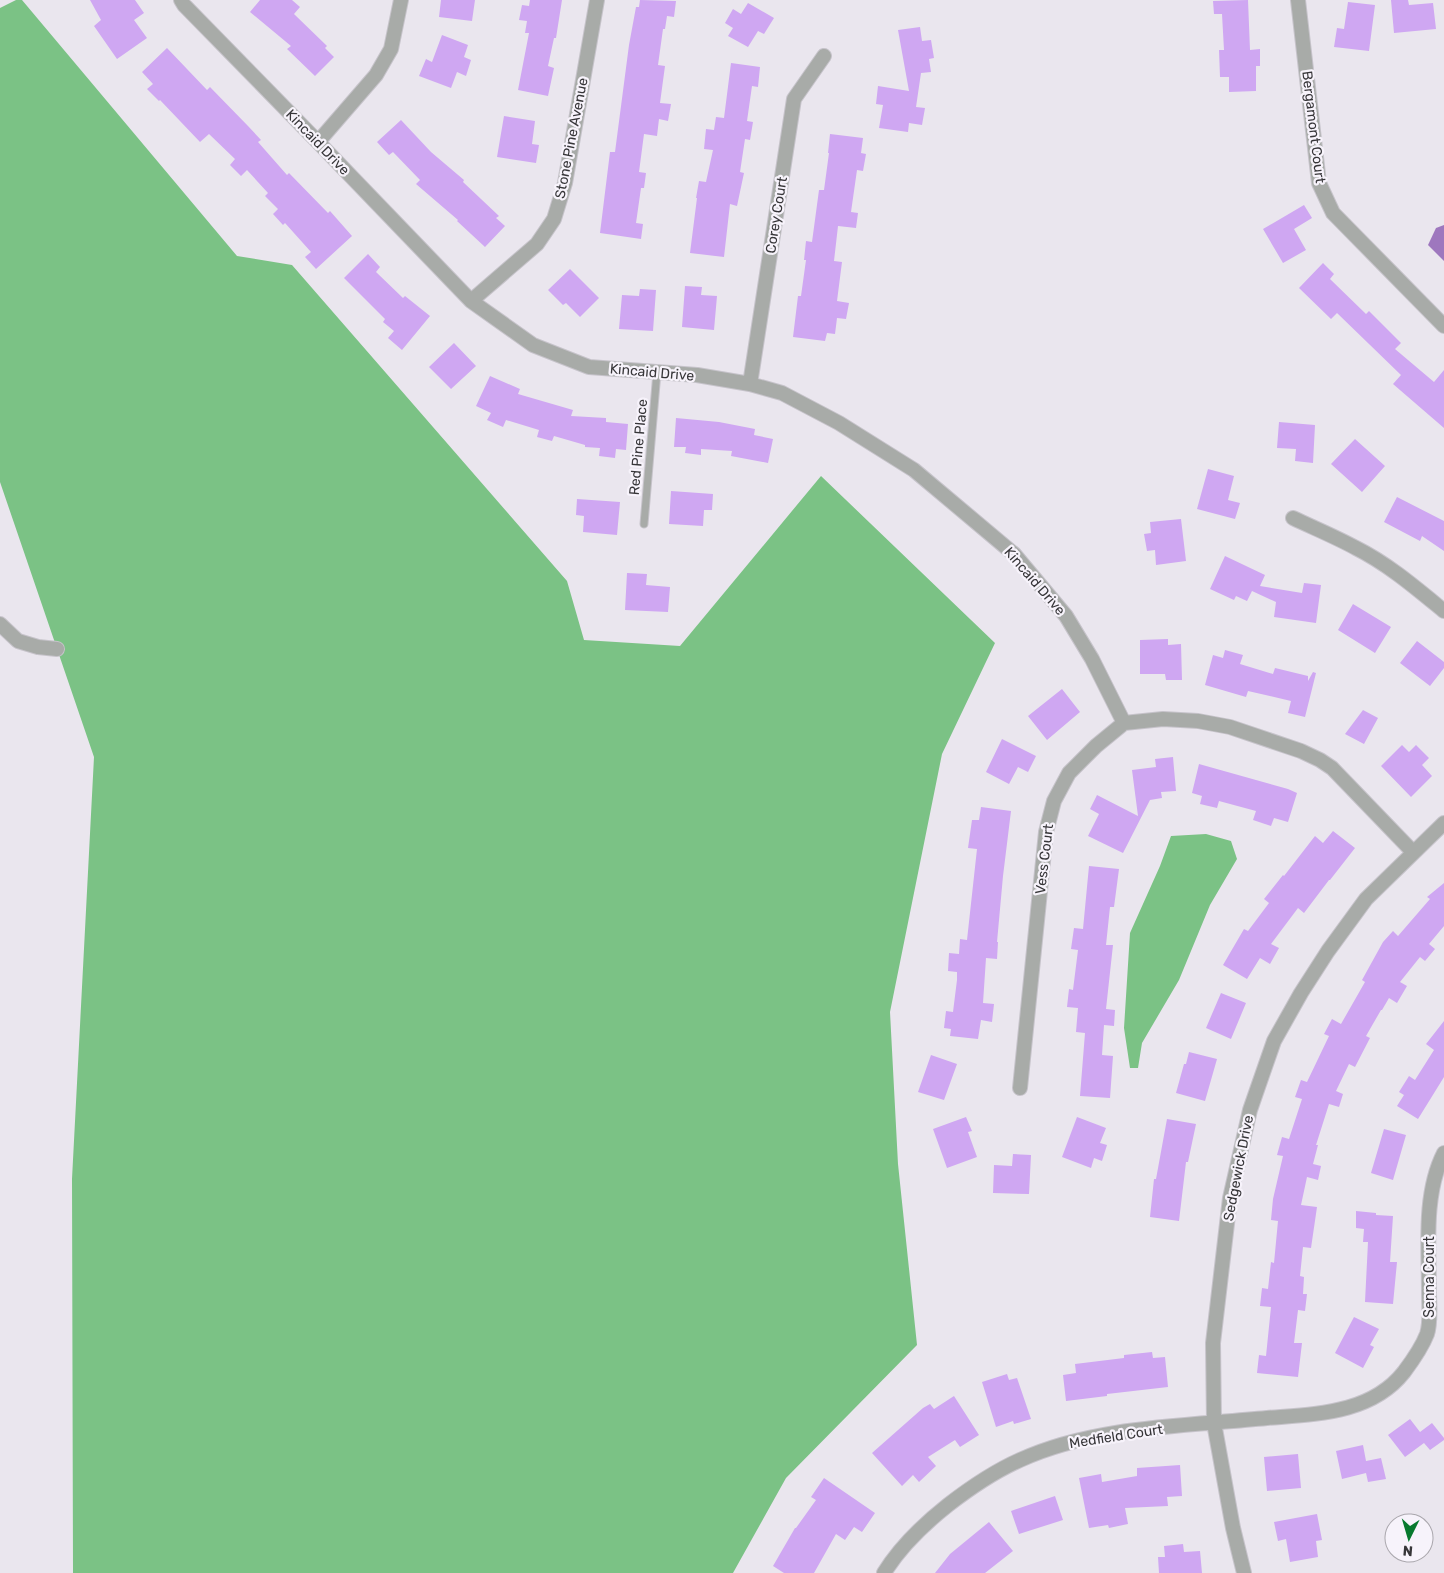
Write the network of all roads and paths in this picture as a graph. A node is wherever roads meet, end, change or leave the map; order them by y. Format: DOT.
graph roads {
  1 [pos="181,0"];
  2 [pos="400,0"];
  3 [pos="597,0"];
  4 [pos="1298,0"];
  5 [pos="824,56"];
  6 [pos="318,142"];
  7 [pos="471,301"];
  8 [pos="1444,326"];
  9 [pos="657,372"];
  10 [pos="750,384"];
  11 [pos="1293,518"];
  12 [pos="644,524"];
  13 [pos="1444,611"];
  14 [pos="0,624"];
  15 [pos="57,649"];
  16 [pos="1124,723"];
  17 [pos="1444,822"];
  18 [pos="1413,852"];
  19 [pos="1020,1088"];
  20 [pos="1444,1153"];
  21 [pos="1214,1423"];
  22 [pos="884,1573"];
  23 [pos="1244,1573"];
  1 -- 6 [label="street, Kincaid Drive"];
  2 -- 6 [label="street"];
  3 -- 7 [label="street, Stone Pine Avenue"];
  4 -- 8 [label="street, Bergamont Court"];
  5 -- 10 [label="street, Corey Court"];
  6 -- 7 [label="street, Kincaid Drive"];
  7 -- 9 [label="street, Kincaid Drive"];
  9 -- 10 [label="street, Kincaid Drive"];
  9 -- 12 [label="lane, Red Pine Place"];
  10 -- 16 [label="street, Kincaid Drive"];
  11 -- 13 [label="street"];
  14 -- 15 [label="street"];
  16 -- 18 [label="street"];
  16 -- 19 [label="street, Vess Court"];
  17 -- 18 [label="street, Sedgewick Drive"];
  18 -- 21 [label="street, Sedgewick Drive"];
  20 -- 21 [label="street, Senna Court"];
  21 -- 22 [label="street, Medfield Court"];
  21 -- 23 [label="street, Sedgewick Drive"];
}
